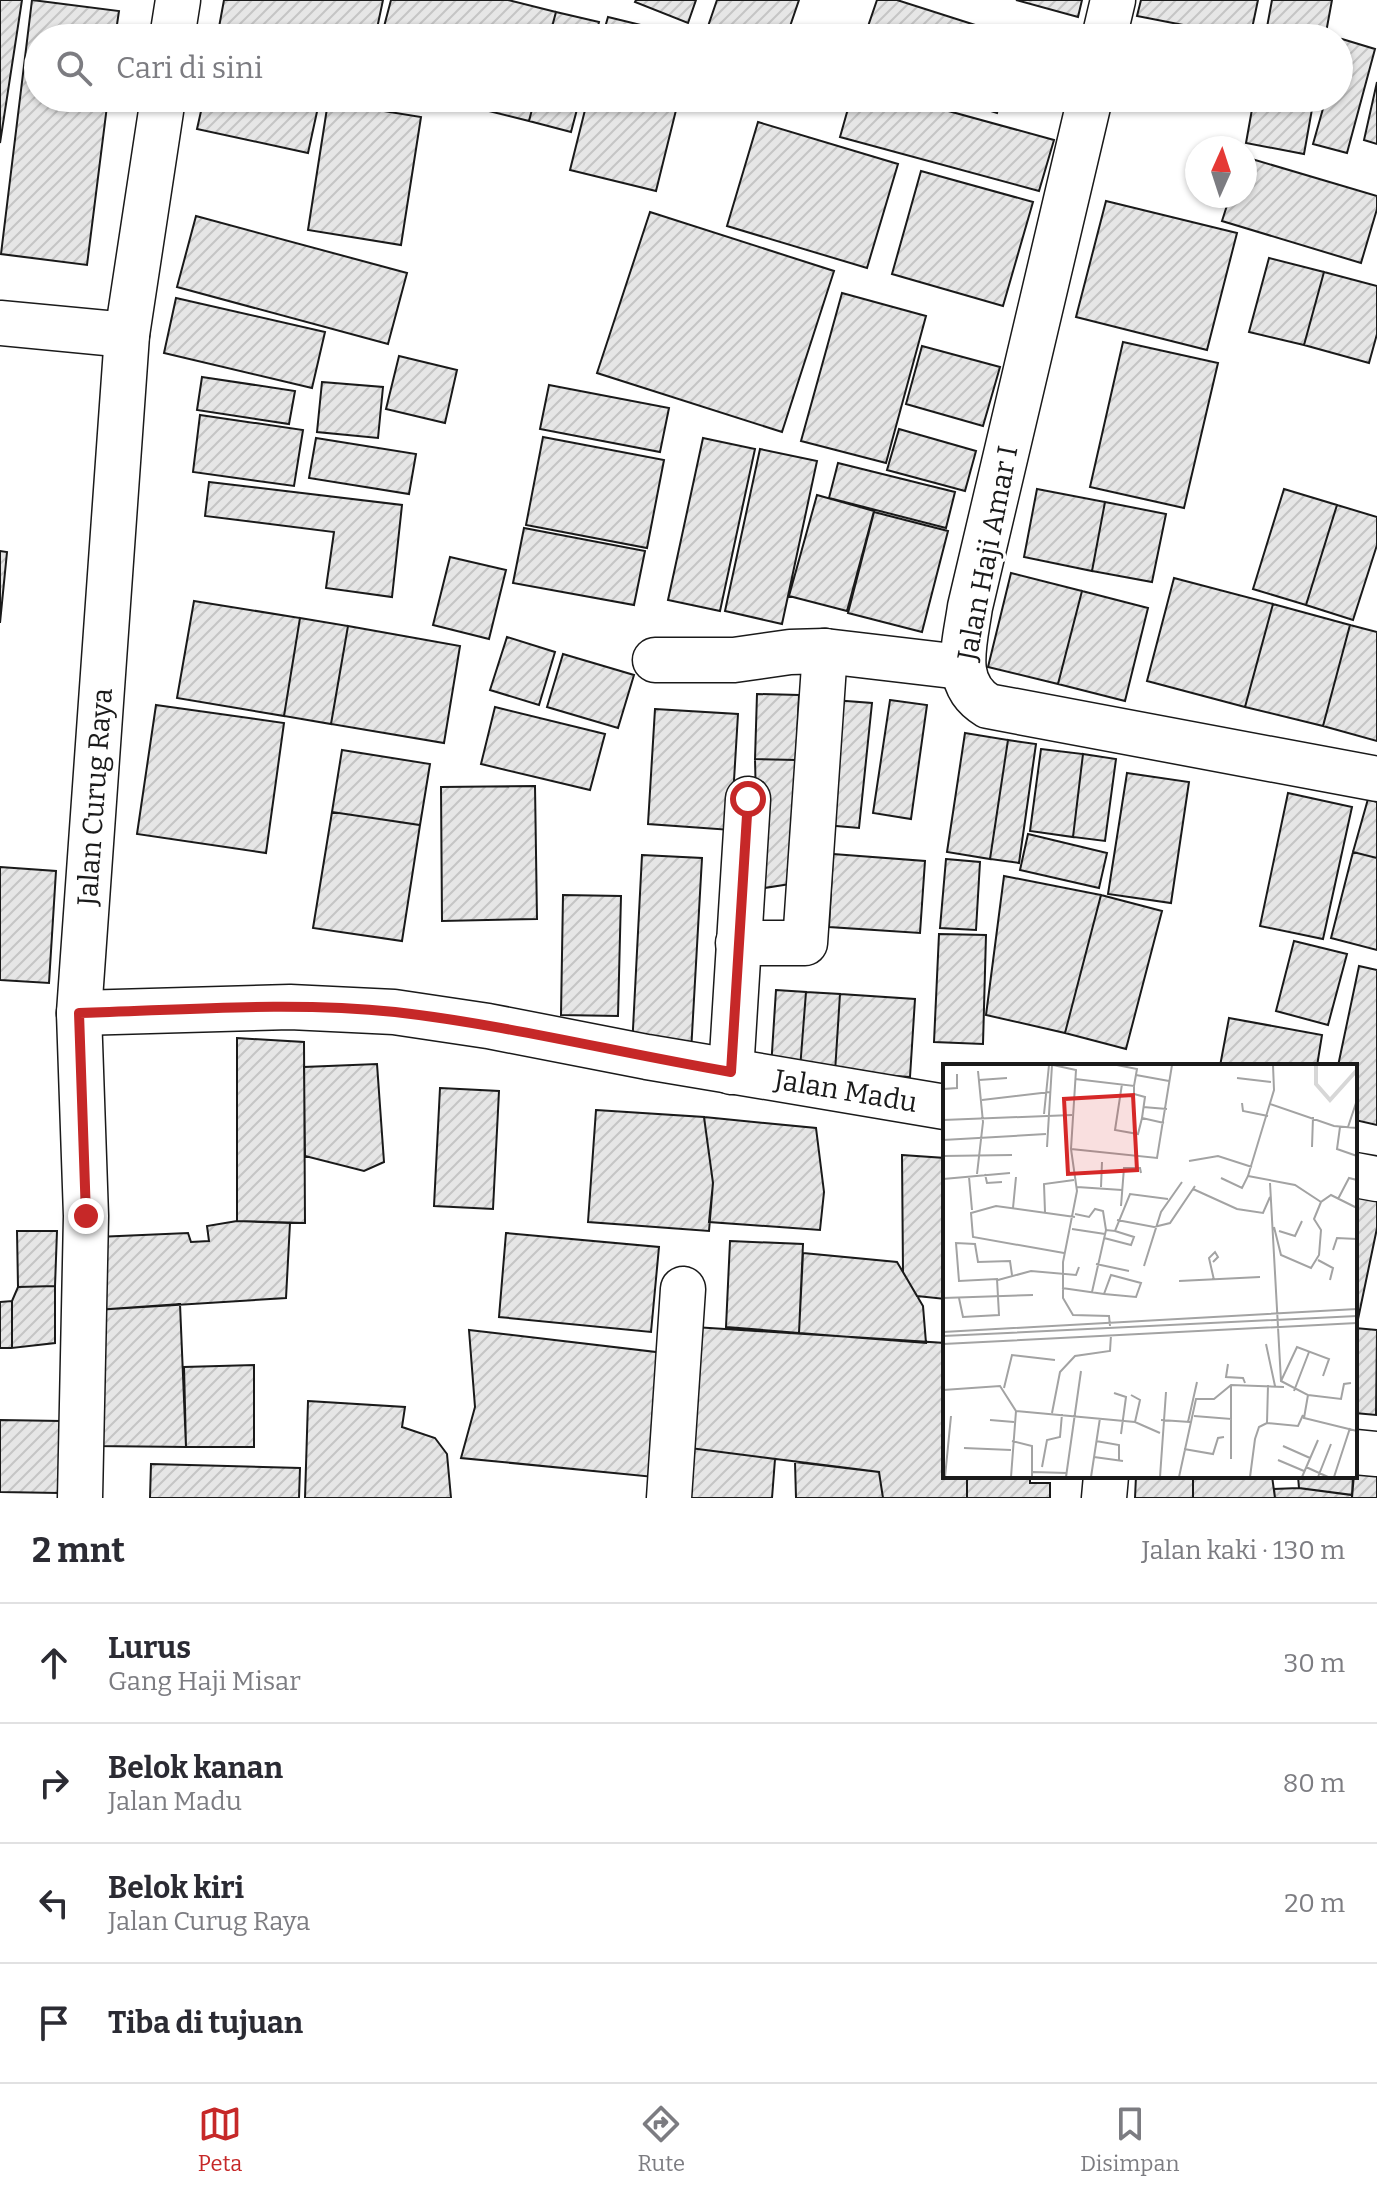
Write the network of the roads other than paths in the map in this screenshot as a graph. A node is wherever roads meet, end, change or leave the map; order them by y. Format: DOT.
graph roads {
  1 [pos="178,0"];
  2 [pos="1113,0"];
  3 [pos="174,24"];
  4 [pos="1107,24"];
  5 [pos="161,112"];
  6 [pos="1087,112"];
  7 [pos="0,323"];
  8 [pos="127,335"];
  9 [pos="825,651"];
  10 [pos="655,660"];
  11 [pos="961,667"];
  12 [pos="1377,779"];
  13 [pos="748,799"];
  14 [pos="738,943"];
  15 [pos="79,1013"];
  16 [pos="731,1072"];
  17 [pos="943,1107"];
  18 [pos="1357,1175"];
  19 [pos="1377,1179"];
  20 [pos="683,1289"];
  21 [pos="1357,1452"];
  22 [pos="1377,1454"];
  23 [pos="1106,1478"];
  24 [pos="80,1498"];
  25 [pos="669,1498"];
  26 [pos="1104,1498"];
  1 -- 3 [label="street"];
  2 -- 4 [label="street"];
  5 -- 8 [label="street, Jalan Curug Raya"];
  6 -- 11 [label="street, Jalan Haji Amar I"];
  7 -- 8 [label="street"];
  8 -- 15 [label="street, Jalan Curug Raya"];
  9 -- 10 [label="street"];
  9 -- 11 [label="street"];
  9 -- 14 [label="street"];
  11 -- 12 [label="street, Jalan Haji Amar I"];
  13 -- 14 [label="street"];
  14 -- 16 [label="street"];
  15 -- 16 [label="street, Jalan Madu"];
  15 -- 24 [label="street, Jalan Curug Raya"];
  16 -- 17 [label="street, Jalan Madu"];
  18 -- 19 [label="street"];
  20 -- 25 [label="street"];
  21 -- 22 [label="street"];
  23 -- 26 [label="street"];
}
